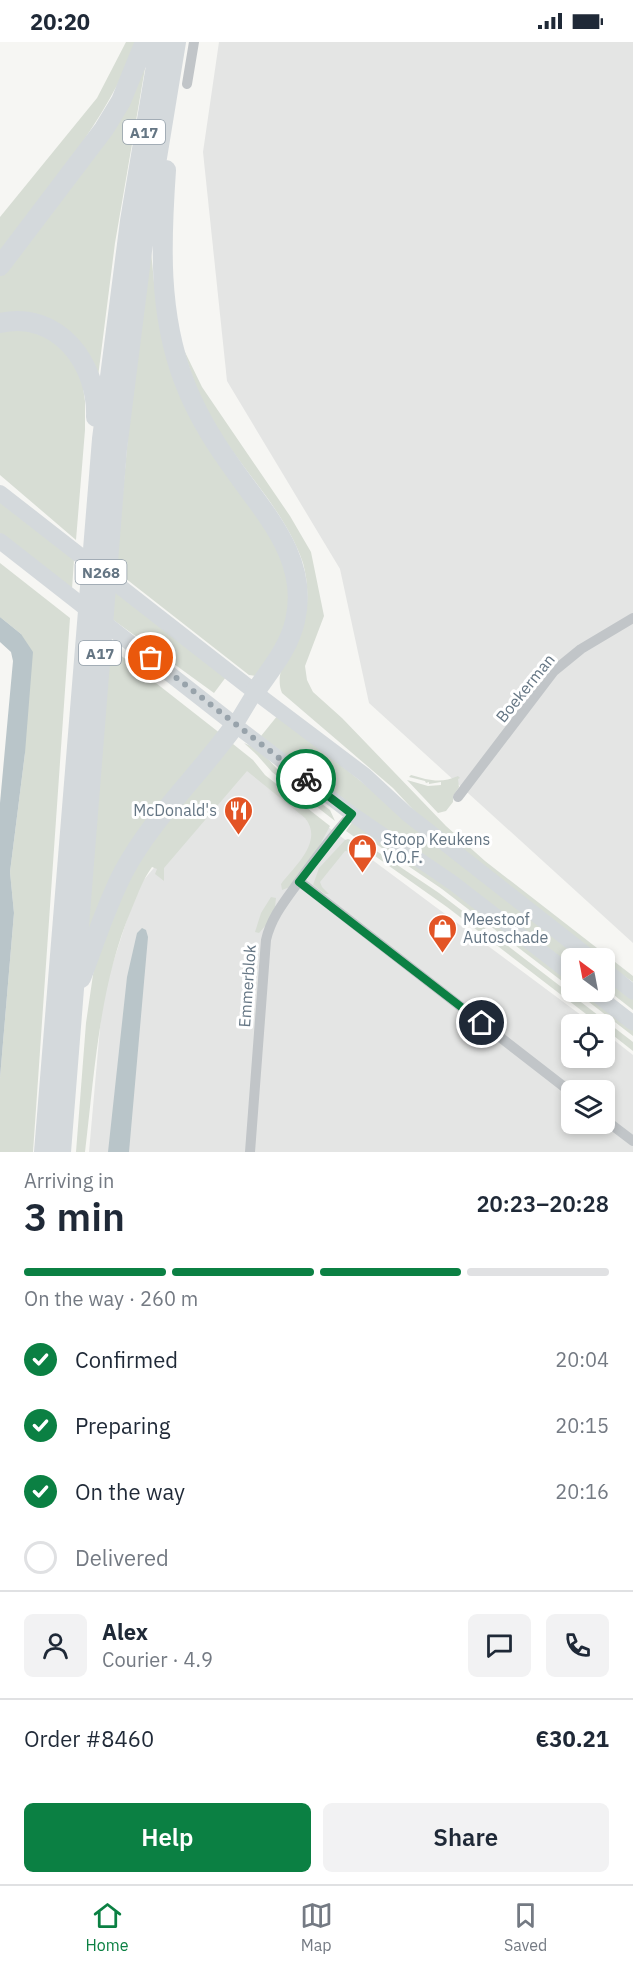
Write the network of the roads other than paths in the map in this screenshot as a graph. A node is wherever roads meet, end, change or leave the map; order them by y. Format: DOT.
graph roads {
  1 [pos="146,42"];
  2 [pos="160,42"];
  3 [pos="176,42"];
  4 [pos="194,42"];
  5 [pos="187,84"];
  6 [pos="166,99"];
  7 [pos="0,266"];
  8 [pos="0,323"];
  9 [pos="102,439"];
  10 [pos="0,493"];
  11 [pos="0,541"];
  12 [pos="633,618"];
  13 [pos="255,692"];
  14 [pos="235,725"];
  15 [pos="459,797"];
  16 [pos="352,814"];
  17 [pos="299,882"];
  18 [pos="578,948"];
  19 [pos="561,966"];
  20 [pos="615,978"];
  21 [pos="633,992"];
  22 [pos="74,997"];
  23 [pos="606,1002"];
  24 [pos="633,1023"];
  25 [pos="561,1084"];
  26 [pos="615,1127"];
  27 [pos="633,1141"];
  28 [pos="44,1152"];
  29 [pos="61,1152"];
  30 [pos="250,1152"];
  1 -- 7 [label="highway, A17"];
  2 -- 9 [label="highway, A17"];
  3 -- 6 [label="highway, A17"];
  4 -- 5 [label="street"];
  6 -- 13 [label="highway, A17"];
  6 -- 22 [label="highway, A17"];
  8 -- 9 [label="highway, A17"];
  9 -- 28 [label="highway, A17"];
  10 -- 13 [label="main road, N268"];
  11 -- 14 [label="main road, N268"];
  12 -- 15 [label="street, Boekerman"];
  13 -- 14 [label="main road"];
  13 -- 18 [label="street, N268"];
  14 -- 16 [label="street, N268"];
  14 -- 22 [label="highway, A17"];
  16 -- 17 [label="street, Emmerblok"];
  16 -- 19 [label="street"];
  17 -- 25 [label="street"];
  17 -- 30 [label="street, Emmerblok"];
  20 -- 21 [label="street"];
  22 -- 29 [label="highway, A17"];
  23 -- 24 [label="street"];
  26 -- 27 [label="street"];
}
